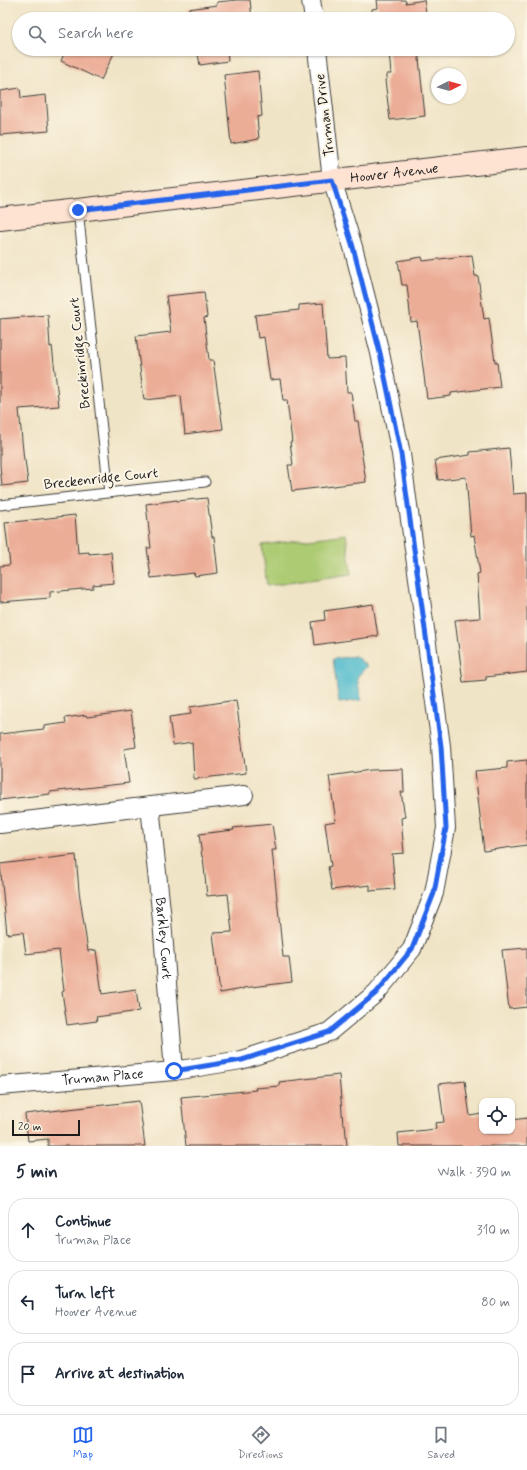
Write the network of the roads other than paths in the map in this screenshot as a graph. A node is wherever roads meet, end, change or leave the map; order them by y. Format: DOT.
graph roads {
  1 [pos="311,0"];
  2 [pos="313,12"];
  3 [pos="318,56"];
  4 [pos="527,158"];
  5 [pos="332,180"];
  6 [pos="78,210"];
  7 [pos="0,219"];
  8 [pos="205,482"];
  9 [pos="109,493"];
  10 [pos="0,505"];
  11 [pos="244,795"];
  12 [pos="150,806"];
  13 [pos="0,824"];
  14 [pos="174,1071"];
  15 [pos="0,1086"];
  1 -- 2 [label="street"];
  3 -- 5 [label="street, Truman Drive"];
  4 -- 5 [label="street, Hoover Avenue"];
  5 -- 6 [label="street, Hoover Avenue"];
  5 -- 14 [label="street, Truman Place"];
  6 -- 7 [label="street, Hoover Avenue"];
  6 -- 9 [label="lane, Breckinridge Court"];
  8 -- 9 [label="lane, Breckenridge Court"];
  9 -- 10 [label="lane, Breckenridge Court"];
  11 -- 12 [label="street"];
  12 -- 13 [label="street"];
  12 -- 14 [label="street, Barkley Court"];
  14 -- 15 [label="street, Truman Place"];
}
